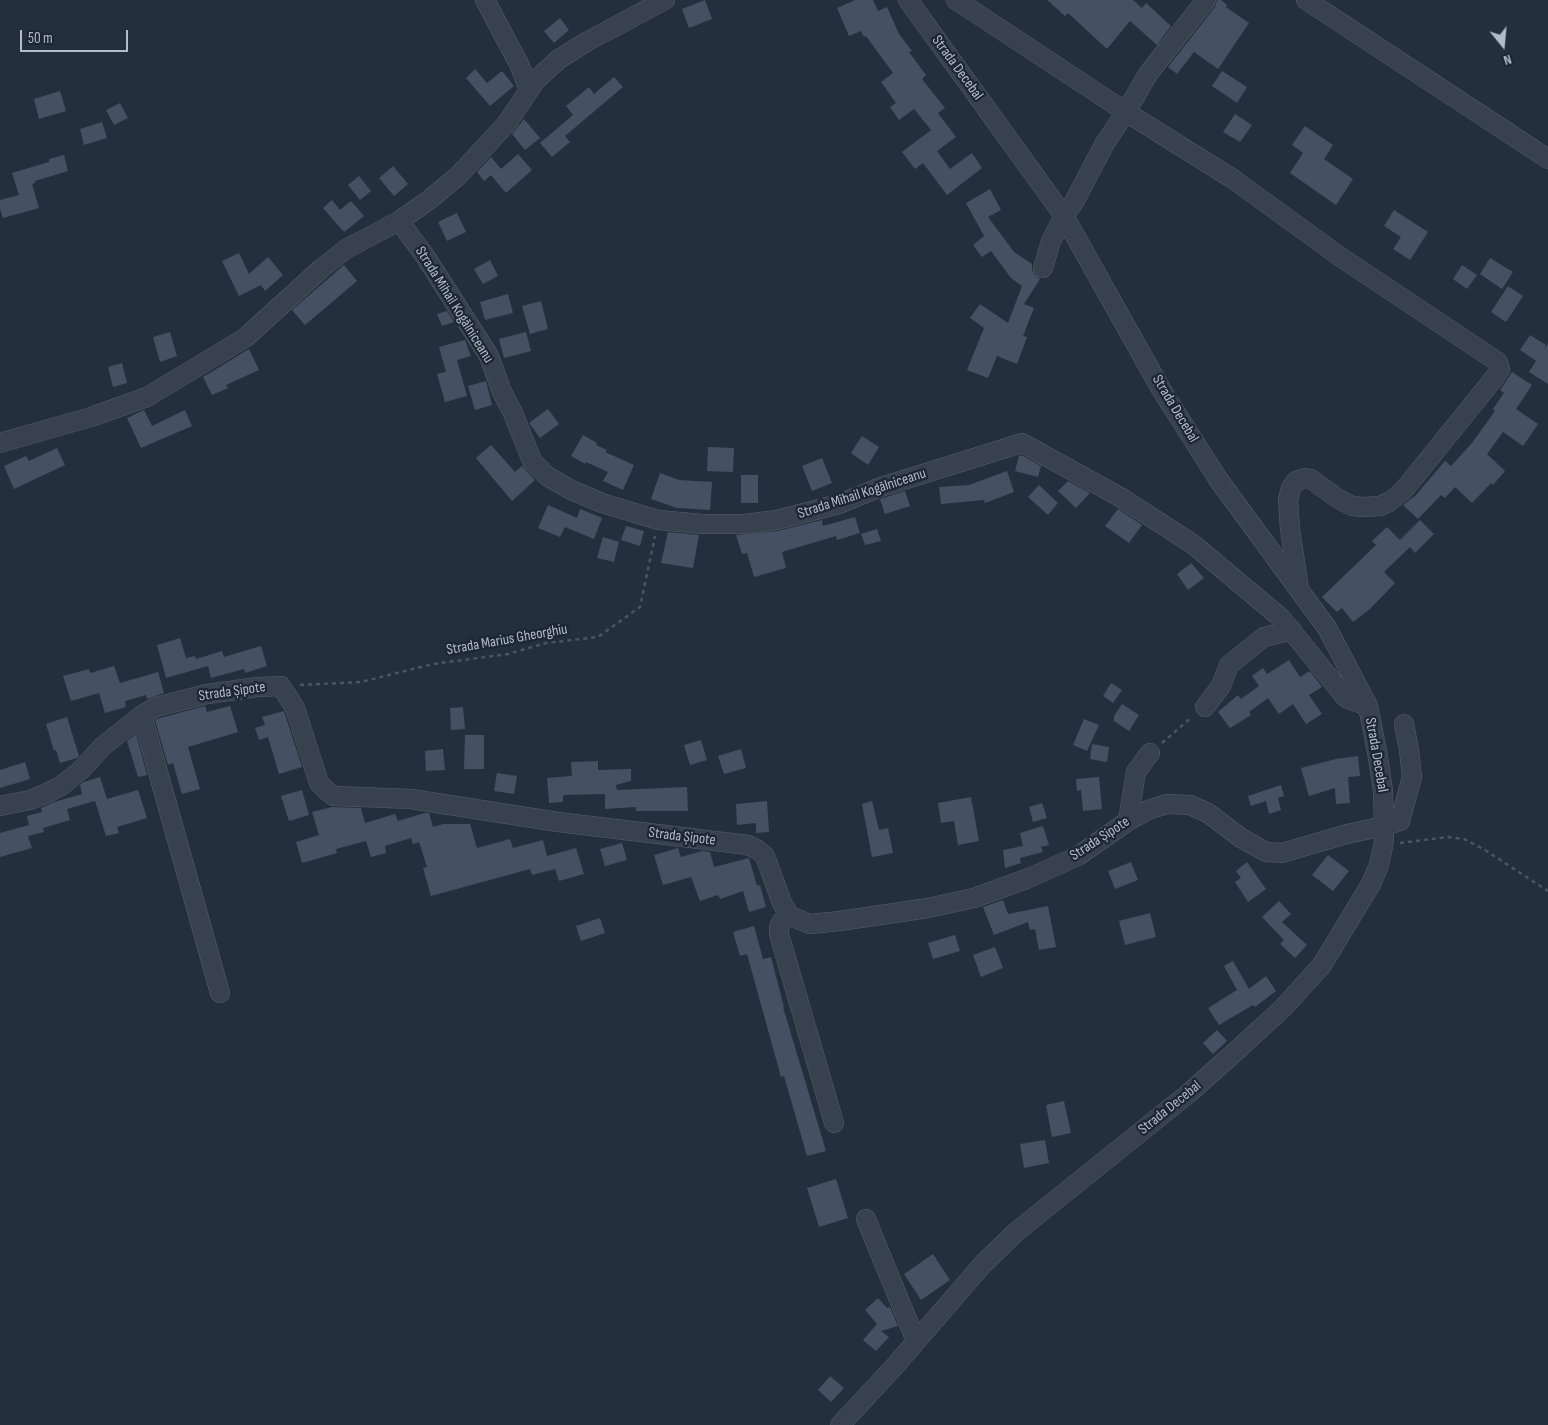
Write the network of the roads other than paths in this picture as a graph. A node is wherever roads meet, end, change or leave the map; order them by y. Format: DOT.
graph roads {
  1 [pos="485,0"];
  2 [pos="665,0"];
  3 [pos="908,0"];
  4 [pos="956,0"];
  5 [pos="1206,0"];
  6 [pos="1306,0"];
  7 [pos="529,90"];
  8 [pos="1126,112"];
  9 [pos="1548,159"];
  10 [pos="1064,216"];
  11 [pos="399,221"];
  12 [pos="1043,268"];
  13 [pos="0,443"];
  14 [pos="1299,591"];
  15 [pos="1292,630"];
  16 [pos="1205,706"];
  17 [pos="1368,706"];
  18 [pos="142,715"];
  19 [pos="1404,724"];
  20 [pos="1150,753"];
  21 [pos="0,806"];
  22 [pos="1128,821"];
  23 [pos="1384,834"];
  24 [pos="790,916"];
  25 [pos="220,993"];
  26 [pos="834,1123"];
  27 [pos="866,1219"];
  28 [pos="916,1340"];
  29 [pos="840,1425"];
  1 -- 7 [label="street"];
  2 -- 7 [label="street"];
  3 -- 10 [label="street, Strada Decebal"];
  4 -- 8 [label="street"];
  5 -- 8 [label="street"];
  6 -- 9 [label="street"];
  7 -- 11 [label="street"];
  8 -- 10 [label="street"];
  8 -- 14 [label="street"];
  10 -- 12 [label="street"];
  10 -- 14 [label="street, Strada Decebal"];
  11 -- 13 [label="street"];
  11 -- 15 [label="street, Strada Mihail Kogălniceanu"];
  14 -- 17 [label="street, Strada Decebal"];
  15 -- 16 [label="street"];
  15 -- 17 [label="street, Strada Mihail Kogălniceanu"];
  17 -- 23 [label="street, Strada Decebal"];
  18 -- 21 [label="street, Strada Șipote"];
  18 -- 24 [label="street, Strada Șipote"];
  18 -- 25 [label="street"];
  19 -- 23 [label="street"];
  20 -- 22 [label="street"];
  22 -- 23 [label="street, Strada Șipote"];
  22 -- 24 [label="street, Strada Șipote"];
  23 -- 28 [label="street, Strada Decebal"];
  24 -- 26 [label="street"];
  27 -- 28 [label="street"];
  28 -- 29 [label="street, Strada Decebal"];
}
